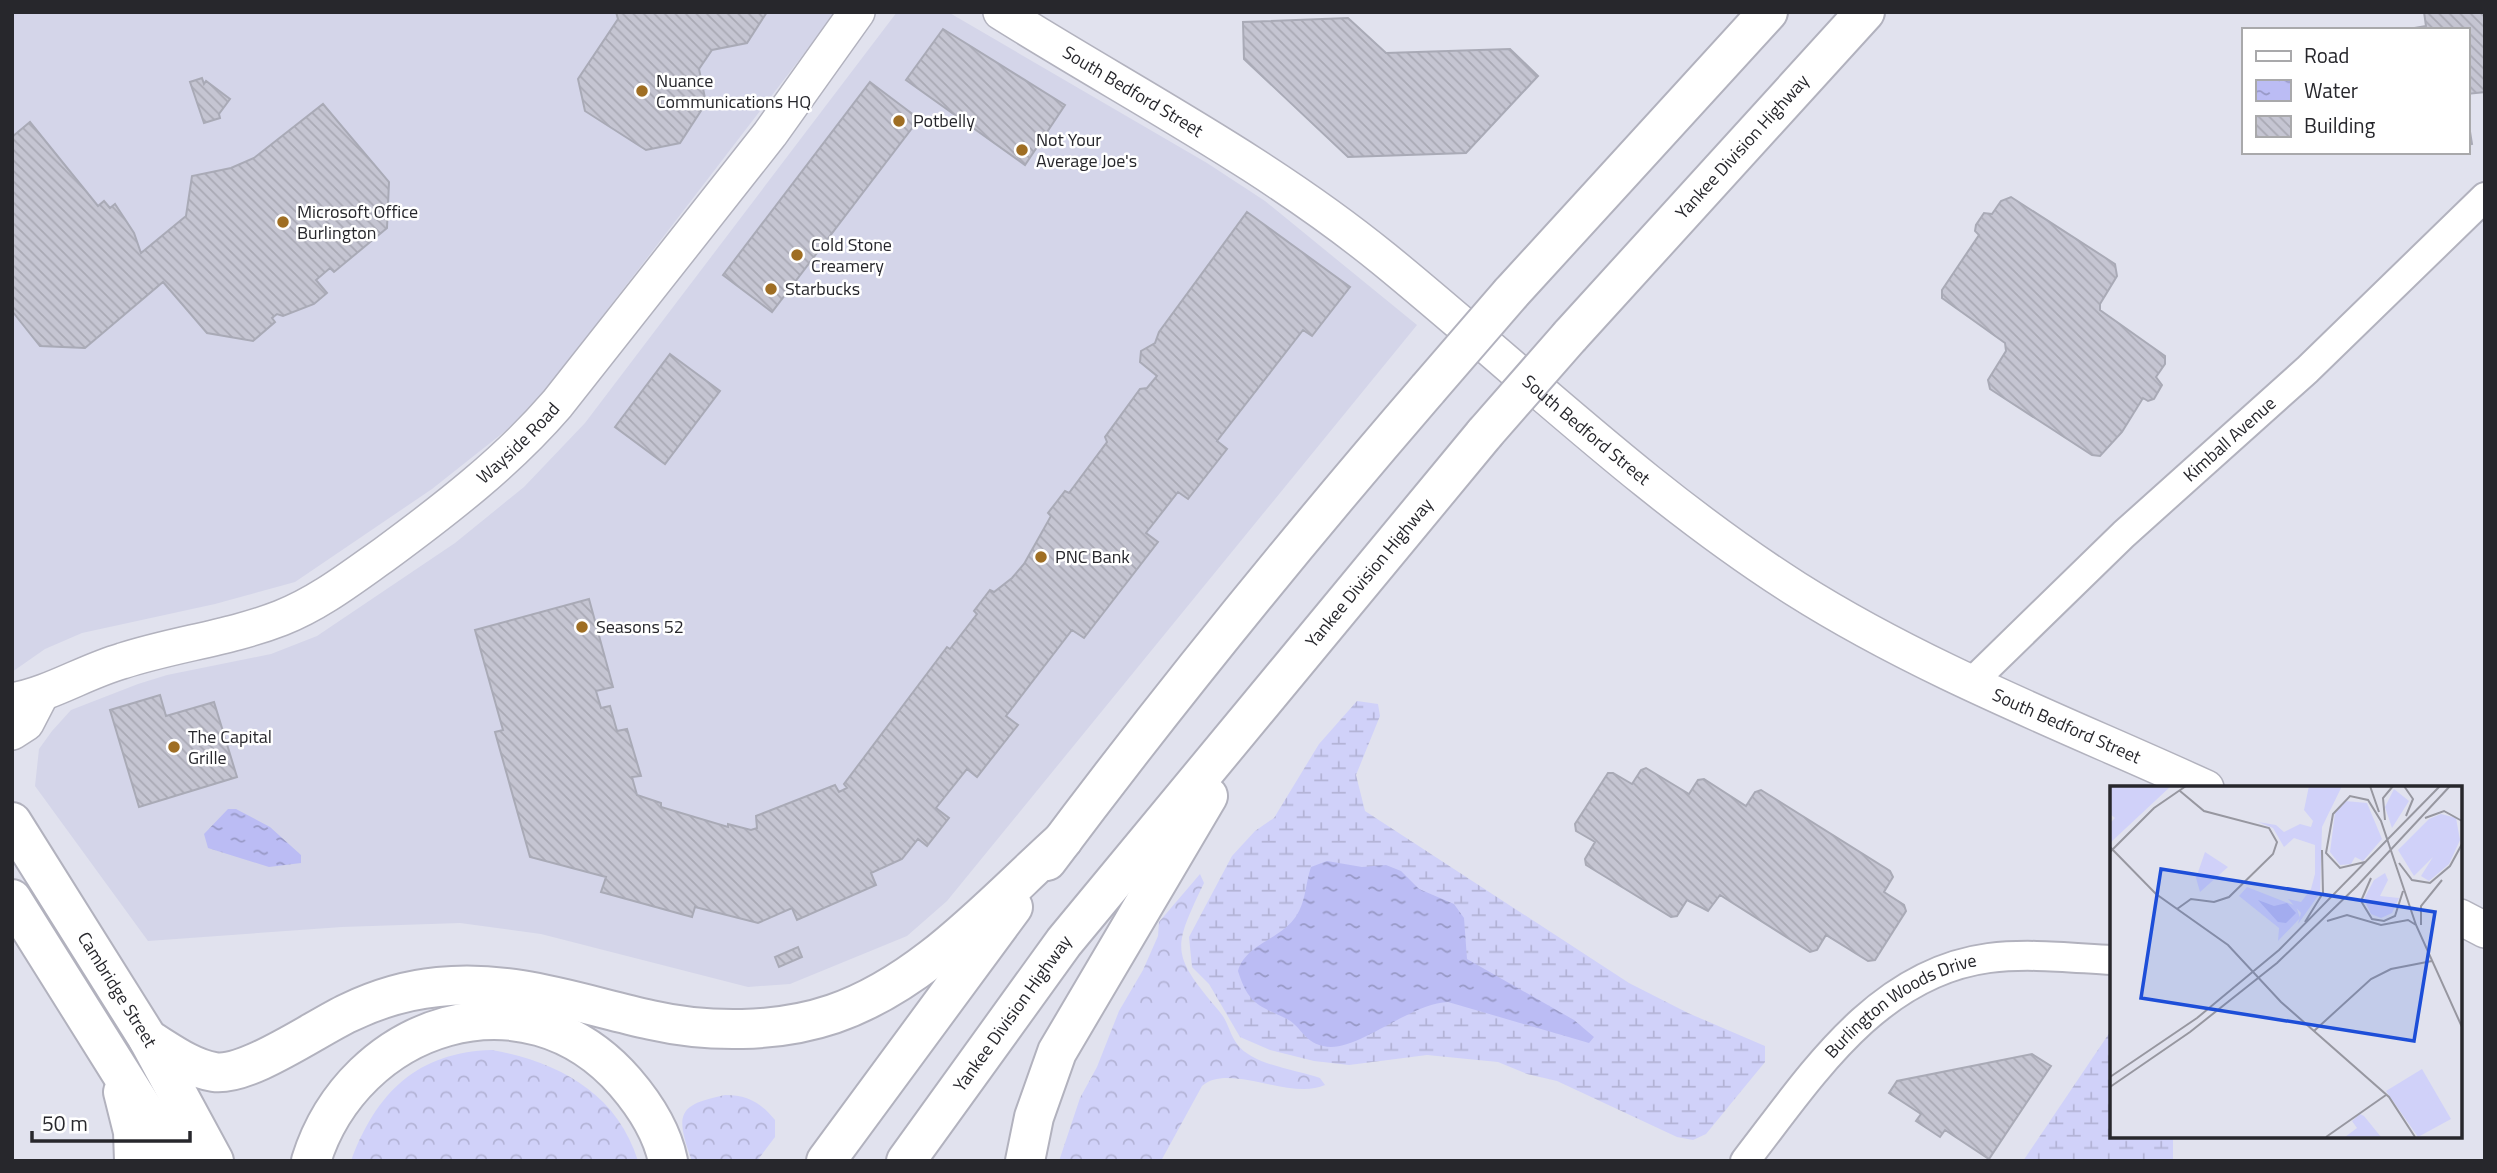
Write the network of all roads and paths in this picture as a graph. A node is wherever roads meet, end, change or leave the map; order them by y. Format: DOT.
graph roads {
  1 [pos="857,12"];
  2 [pos="1001,12"];
  3 [pos="1768,12"];
  4 [pos="1865,12"];
  5 [pos="2485,197"];
  6 [pos="1290,667"];
  7 [pos="1972,682"];
  8 [pos="26,698"];
  9 [pos="12,732"];
  10 [pos="2202,786"];
  11 [pos="12,822"];
  12 [pos="1063,840"];
  13 [pos="12,899"];
  14 [pos="2462,918"];
  15 [pos="2485,930"];
  16 [pos="2110,960"];
  17 [pos="148,1039"];
  18 [pos="103,1041"];
  19 [pos="134,1161"];
  20 [pos="176,1161"];
  21 [pos="214,1161"];
  22 [pos="311,1161"];
  23 [pos="668,1161"];
  24 [pos="826,1161"];
  25 [pos="906,1161"];
  26 [pos="1025,1161"];
  27 [pos="1745,1161"];
  1 -- 8 [label="main road, Wayside Road"];
  2 -- 7 [label="main road, South Bedford Street"];
  3 -- 12 [label="highway, bridge"];
  4 -- 6 [label="highway, Yankee Division Highway, bridge"];
  5 -- 7 [label="street, Kimball Avenue"];
  6 -- 25 [label="highway, Yankee Division Highway"];
  6 -- 26 [label="highway"];
  7 -- 10 [label="main road, South Bedford Street"];
  8 -- 9 [label="main road, Wayside Road"];
  11 -- 17 [label="highway, Cambridge Street"];
  12 -- 17 [label="highway"];
  12 -- 24 [label="highway"];
  13 -- 18 [label="highway"];
  14 -- 15 [label="main road"];
  16 -- 27 [label="street, Burlington Woods Drive"];
  17 -- 21 [label="highway, Cambridge Street"];
  18 -- 19 [label="highway"];
  18 -- 20 [label="highway"];
  22 -- 23 [label="highway"];
}
